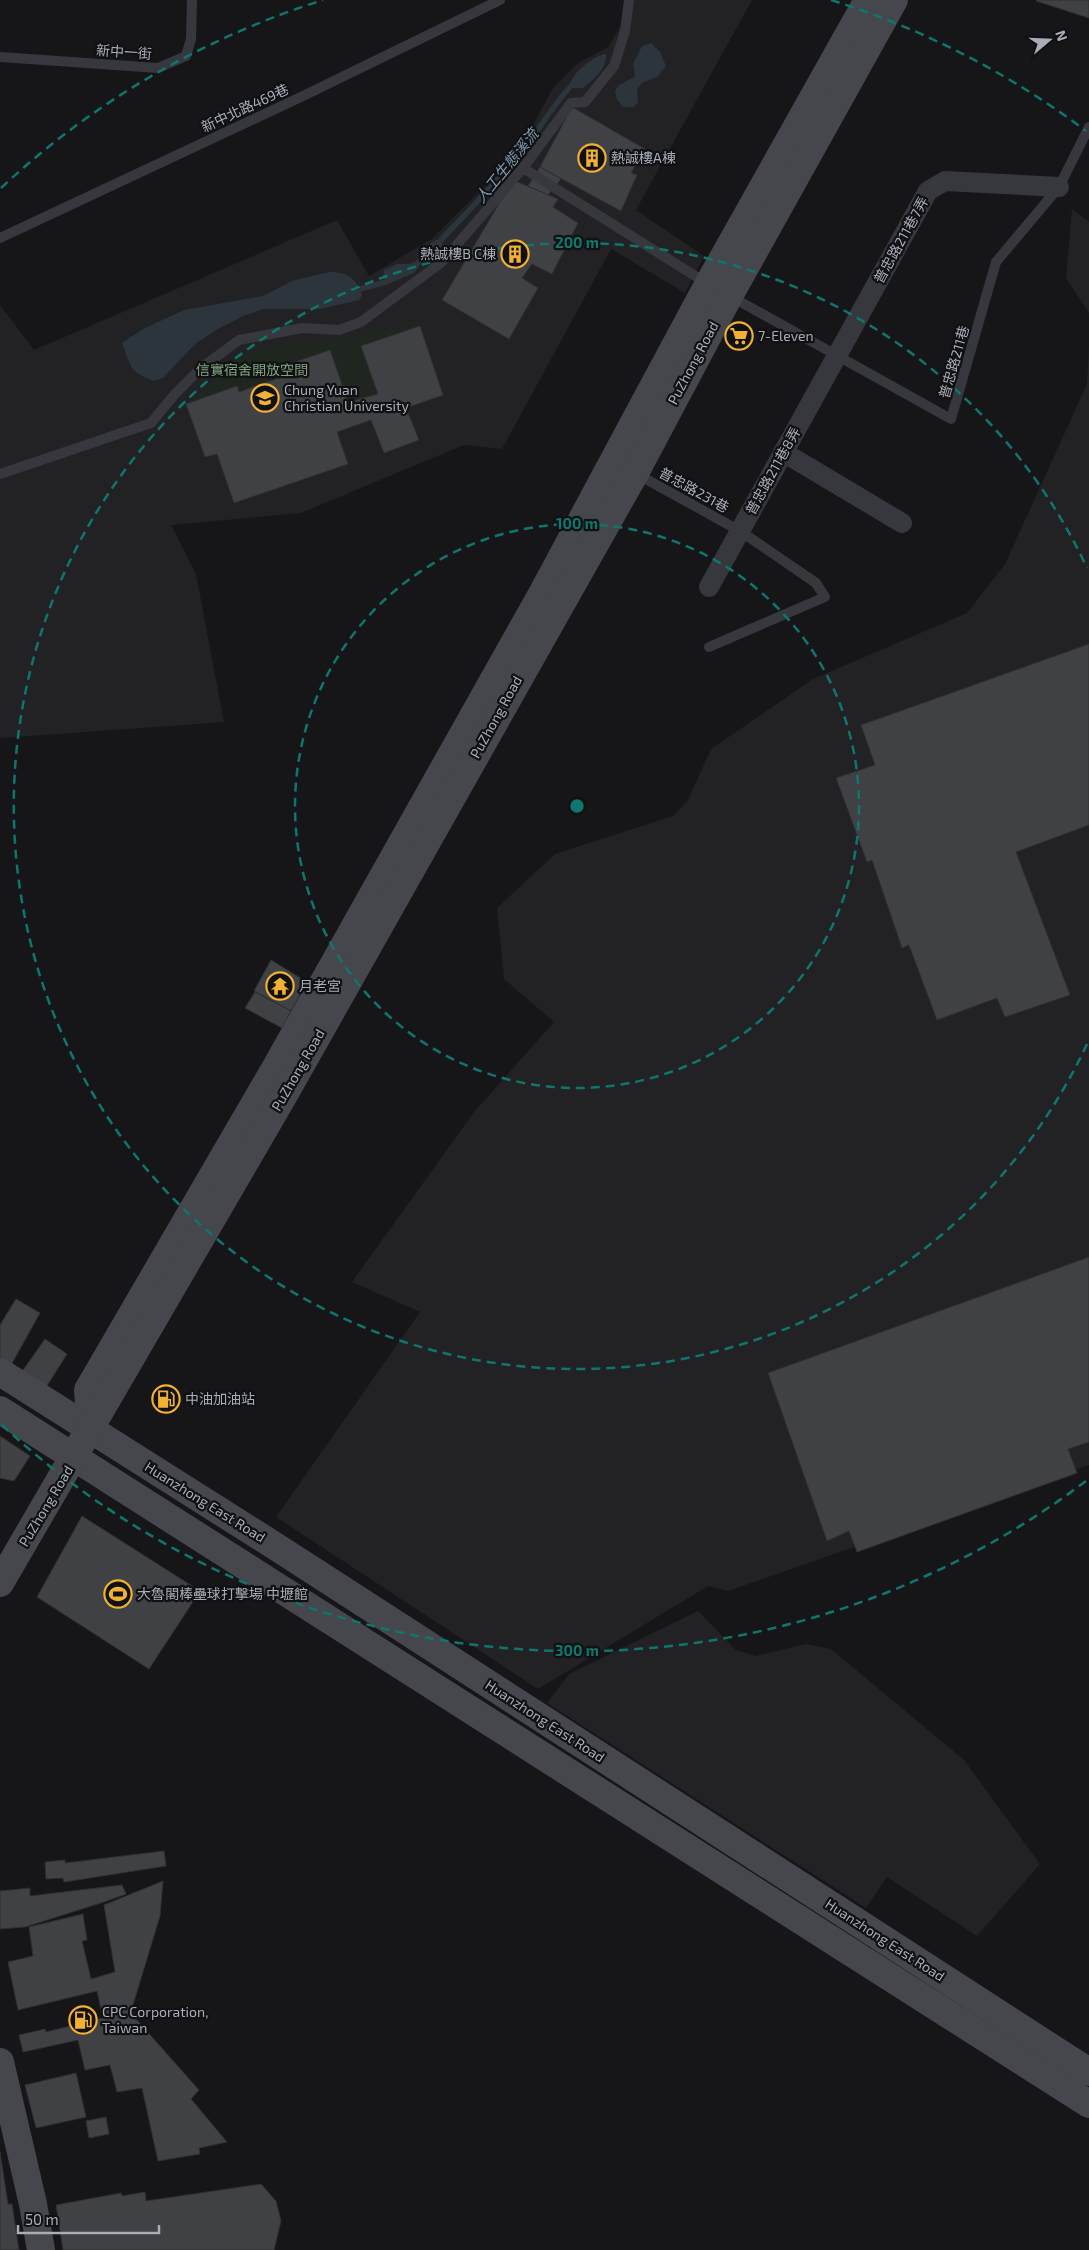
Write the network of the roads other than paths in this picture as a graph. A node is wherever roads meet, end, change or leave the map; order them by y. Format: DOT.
graph roads {
  1 [pos="192,0"];
  2 [pos="500,0"];
  3 [pos="629,0"];
  4 [pos="868,0"];
  5 [pos="894,0"];
  6 [pos="0,58"];
  7 [pos="1089,127"];
  8 [pos="523,168"];
  9 [pos="1059,187"];
  10 [pos="0,238"];
  11 [pos="719,290"];
  12 [pos="838,354"];
  13 [pos="784,452"];
  14 [pos="624,467"];
  15 [pos="0,474"];
  16 [pos="902,523"];
  17 [pos="740,531"];
  18 [pos="708,587"];
  19 [pos="709,647"];
  20 [pos="0,1372"];
  21 [pos="0,1410"];
  22 [pos="91,1430"];
  23 [pos="74,1459"];
  24 [pos="0,1583"];
  25 [pos="0,2062"];
  26 [pos="1089,2072"];
  27 [pos="1089,2104"];
  28 [pos="41,2250"];
  1 -- 6 [label="lane, 新中一街"];
  2 -- 10 [label="lane, 新中北路469巷"];
  3 -- 8 [label="lane"];
  4 -- 11 [label="street, PuZhong Road"];
  5 -- 11 [label="street, PuZhong Road"];
  7 -- 9 [label="lane, 普忠路211巷"];
  8 -- 11 [label="lane, 普忠路211巷"];
  8 -- 15 [label="lane"];
  9 -- 12 [label="street, 普忠路211巷7弄"];
  9 -- 12 [label="lane, 普忠路211巷"];
  11 -- 12 [label="lane, 普忠路211巷"];
  11 -- 14 [label="street, PuZhong Road"];
  12 -- 13 [label="street, 普忠路211巷8弄"];
  13 -- 16 [label="street"];
  13 -- 17 [label="street, 普忠路211巷8弄"];
  14 -- 17 [label="lane, 普忠路231巷"];
  14 -- 22 [label="street, PuZhong Road"];
  17 -- 18 [label="street, 普忠路211巷8弄"];
  17 -- 19 [label="lane, 普忠路231巷"];
  20 -- 22 [label="street, Huanzhong East Road"];
  21 -- 23 [label="street, Huanzhong East Road"];
  22 -- 23 [label="street, PuZhong Road"];
  22 -- 26 [label="street, Huanzhong East Road"];
  23 -- 24 [label="street, PuZhong Road"];
  23 -- 27 [label="street, Huanzhong East Road"];
  25 -- 28 [label="street"];
}
